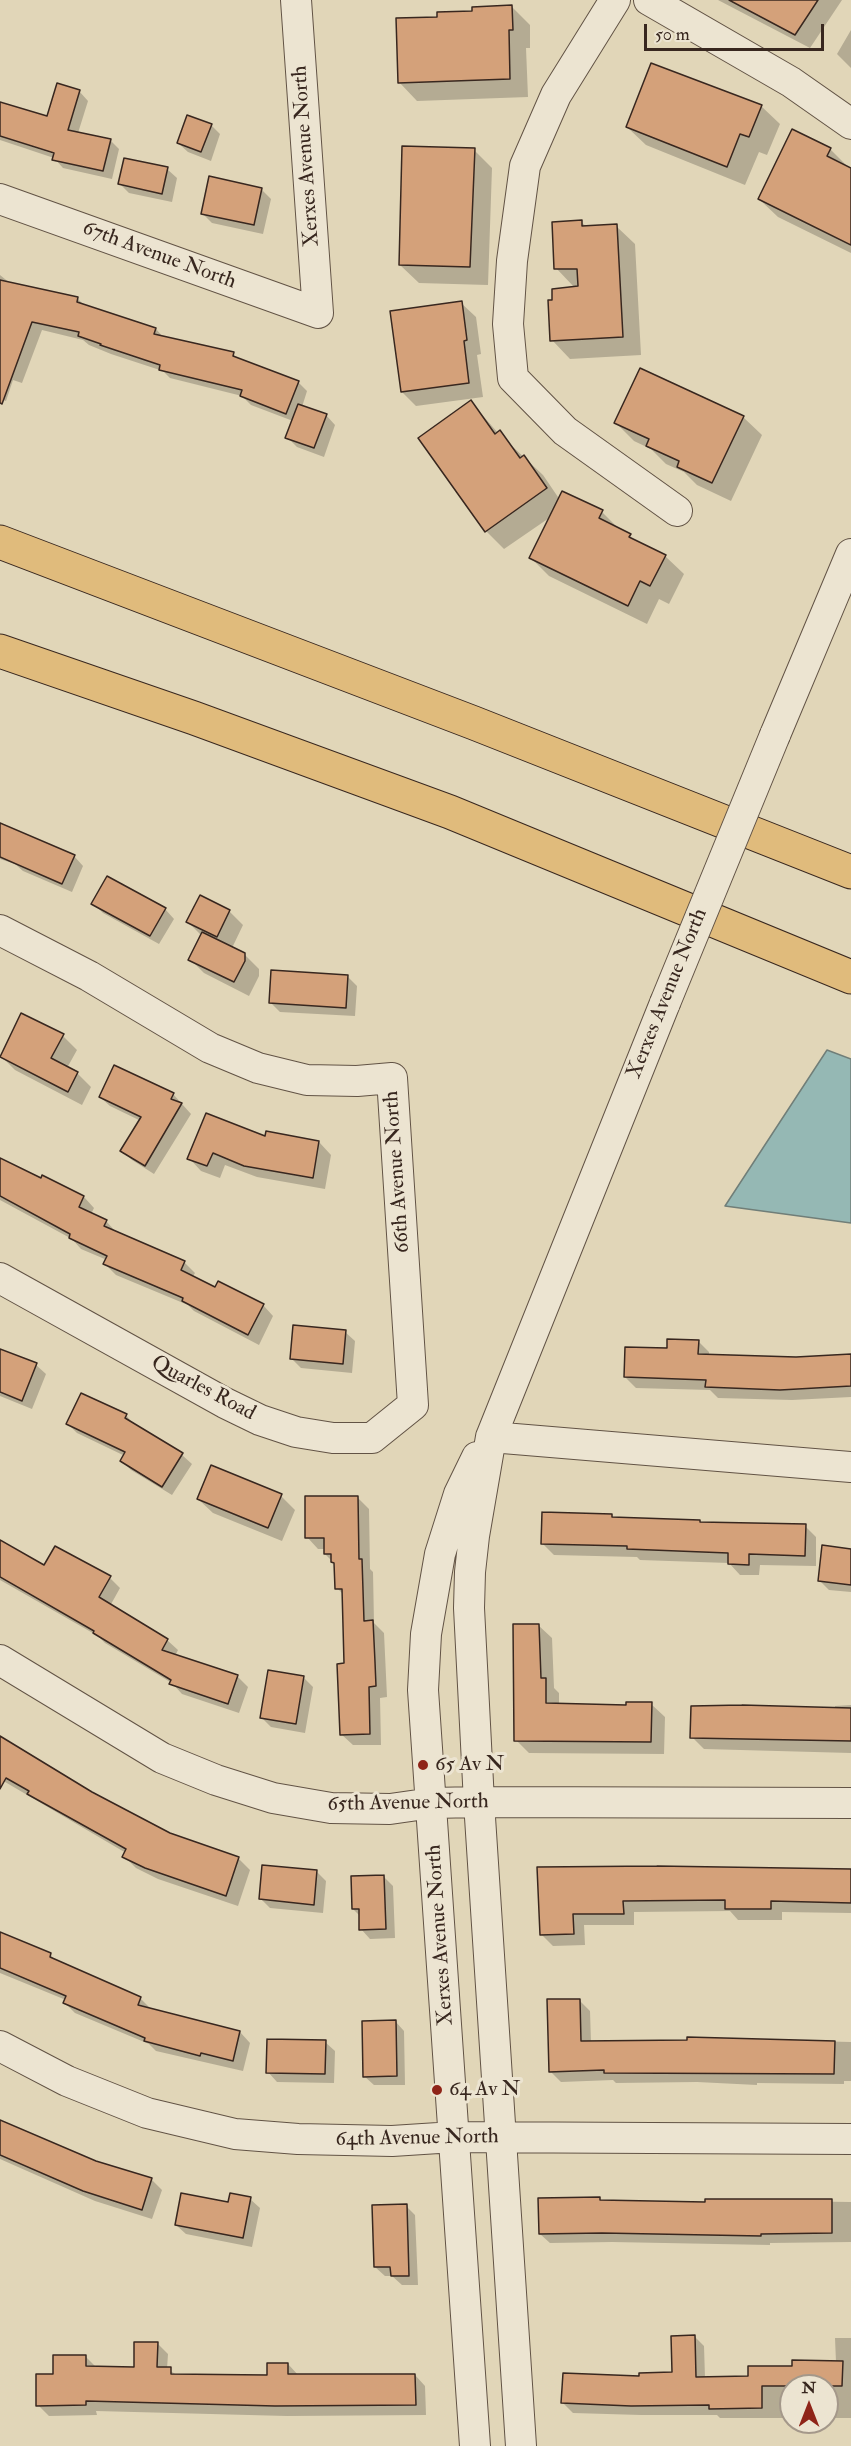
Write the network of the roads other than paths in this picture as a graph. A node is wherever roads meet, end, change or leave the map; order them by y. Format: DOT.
graph roads {
  1 [pos="296,0"];
  2 [pos="615,0"];
  3 [pos="649,0"];
  4 [pos="851,124"];
  5 [pos="0,199"];
  6 [pos="318,313"];
  7 [pos="676,512"];
  8 [pos="0,542"];
  9 [pos="851,554"];
  10 [pos="0,651"];
  11 [pos="851,872"];
  12 [pos="0,930"];
  13 [pos="851,976"];
  14 [pos="0,1278"];
  15 [pos="413,1405"];
  16 [pos="491,1437"];
  17 [pos="851,1467"];
  18 [pos="0,1660"];
  19 [pos="479,1802"];
  20 [pos="432,1803"];
  21 [pos="851,1803"];
  22 [pos="0,2046"];
  23 [pos="454,2137"];
  24 [pos="500,2137"];
  25 [pos="851,2139"];
  26 [pos="475,2446"];
  27 [pos="521,2446"];
  1 -- 6 [label="street, Xerxes Avenue North"];
  2 -- 7 [label="street"];
  3 -- 4 [label="street"];
  5 -- 6 [label="street, 67th Avenue North"];
  8 -- 11 [label="highway"];
  9 -- 16 [label="street, Xerxes Avenue North, bridge"];
  10 -- 13 [label="highway"];
  12 -- 15 [label="street, 66th Avenue North"];
  14 -- 15 [label="street, Quarles Road"];
  16 -- 17 [label="street"];
  16 -- 19 [label="street, Xerxes Avenue North"];
  16 -- 20 [label="street, Xerxes Avenue North"];
  18 -- 20 [label="street, 65th Avenue North"];
  19 -- 20 [label="street, 65th Avenue North"];
  19 -- 21 [label="street, 65th Avenue North"];
  19 -- 24 [label="street, Xerxes Avenue North"];
  20 -- 23 [label="street, Xerxes Avenue North"];
  22 -- 23 [label="street, 64th Avenue North"];
  23 -- 24 [label="street, 64th Avenue North"];
  23 -- 26 [label="street, Xerxes Avenue North"];
  24 -- 25 [label="street, 64th Avenue North"];
  24 -- 27 [label="street, Xerxes Avenue North"];
}
